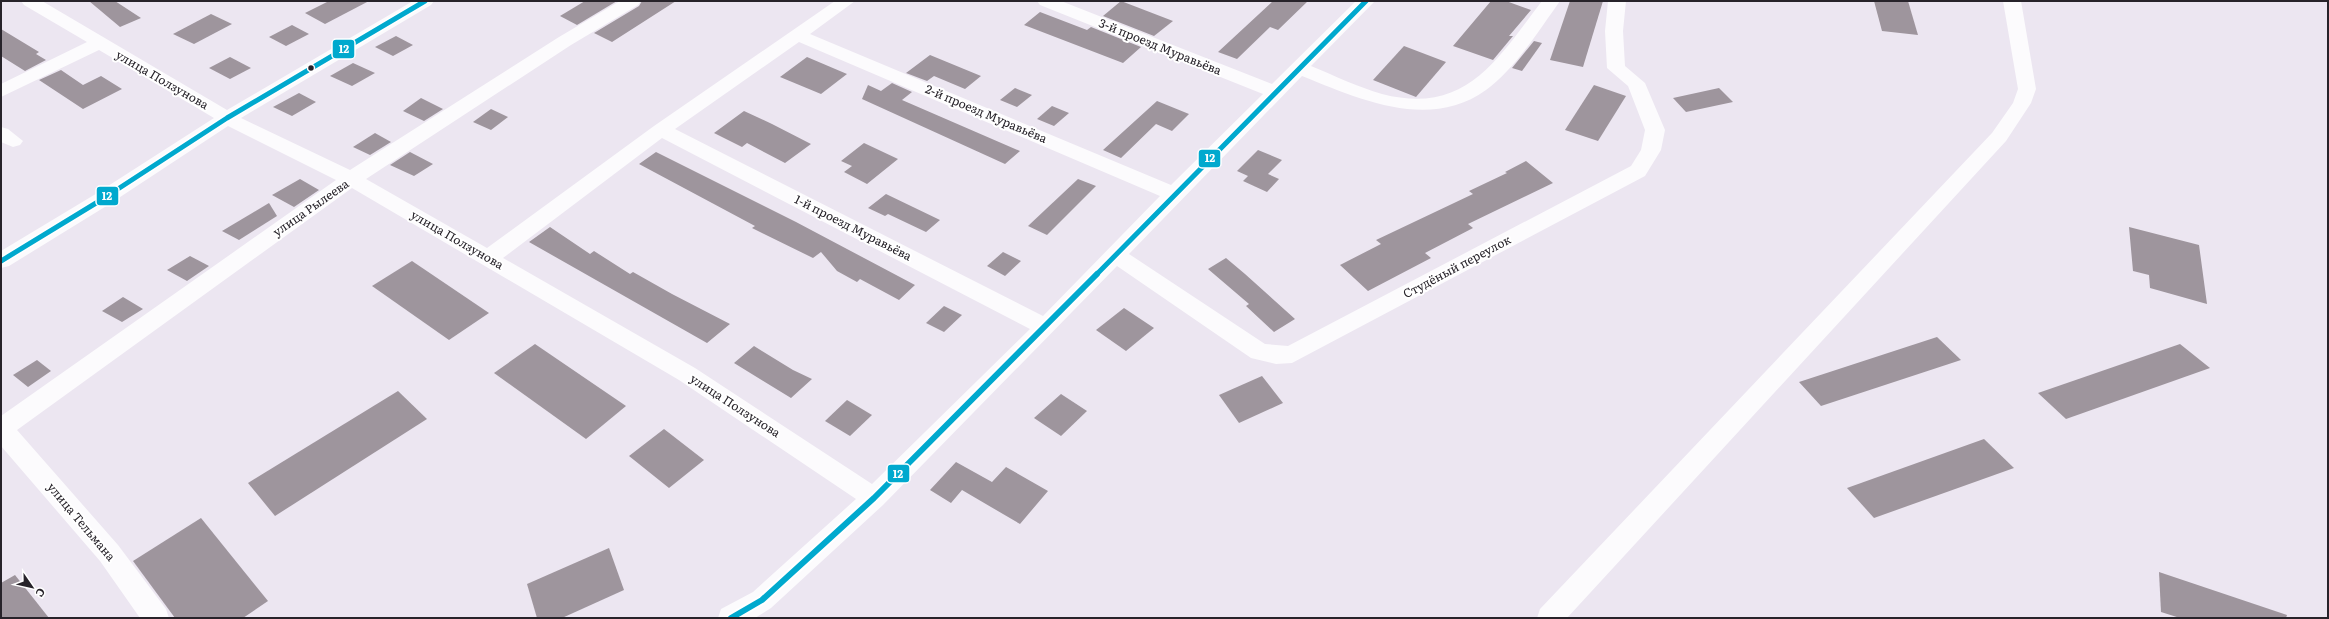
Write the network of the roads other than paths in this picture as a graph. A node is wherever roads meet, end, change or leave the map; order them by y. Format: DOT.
graph roads {
  1 [pos="425,1"];
  2 [pos="632,1"];
  3 [pos="846,1"];
  4 [pos="1046,1"];
  5 [pos="1551,1"];
  6 [pos="1617,1"];
  7 [pos="2012,1"];
  8 [pos="1363,2"];
  9 [pos="40,3"];
  10 [pos="798,35"];
  11 [pos="99,43"];
  12 [pos="1299,68"];
  13 [pos="1,91"];
  14 [pos="1275,92"];
  15 [pos="226,118"];
  16 [pos="661,130"];
  17 [pos="351,179"];
  18 [pos="1174,194"];
  19 [pos="1116,255"];
  20 [pos="488,258"];
  21 [pos="1,261"];
  22 [pos="1046,327"];
  23 [pos="1,429"];
  24 [pos="874,498"];
  25 [pos="156,618"];
  26 [pos="731,618"];
  27 [pos="1550,618"];
  1 -- 15 [label="street"];
  2 -- 17 [label="street, улица Рылеева"];
  3 -- 10 [label="street"];
  4 -- 14 [label="street, 3-й проезд Муравьёва"];
  5 -- 12 [label="street"];
  6 -- 19 [label="street, Студёный переулок"];
  7 -- 27 [label="street"];
  8 -- 12 [label="street"];
  9 -- 11 [label="street, улица Ползунова"];
  10 -- 16 [label="street"];
  10 -- 18 [label="street, 2-й проезд Муравьёва"];
  11 -- 13 [label="street"];
  11 -- 15 [label="street, улица Ползунова"];
  12 -- 14 [label="street"];
  14 -- 18 [label="street"];
  15 -- 17 [label="street, улица Ползунова"];
  15 -- 21 [label="street"];
  16 -- 20 [label="street"];
  16 -- 22 [label="street, 1-й проезд Муравьёва"];
  17 -- 20 [label="street, улица Ползунова"];
  17 -- 23 [label="street, улица Рылеева"];
  18 -- 19 [label="street"];
  19 -- 22 [label="street"];
  20 -- 24 [label="street, улица Ползунова"];
  22 -- 24 [label="street"];
  23 -- 25 [label="street, улица Тельмана"];
  24 -- 26 [label="street"];
}
